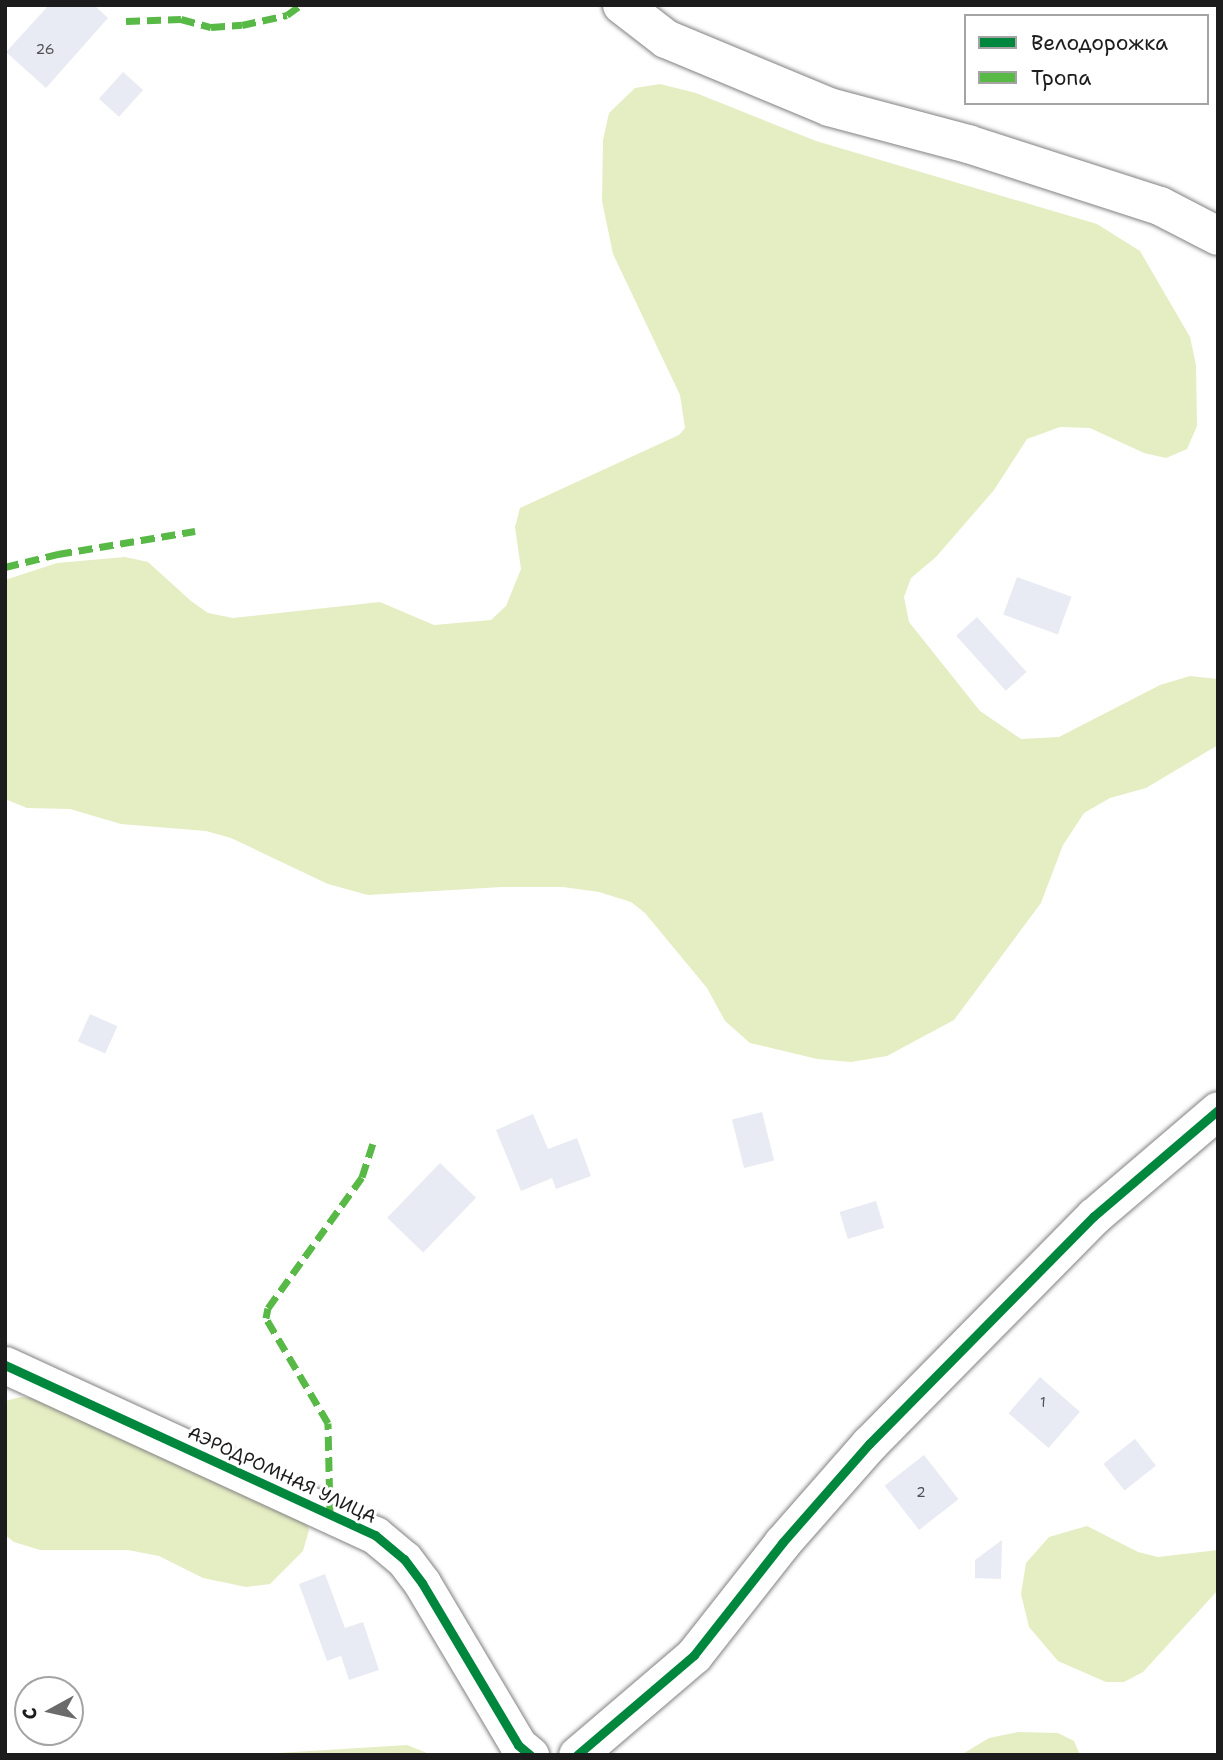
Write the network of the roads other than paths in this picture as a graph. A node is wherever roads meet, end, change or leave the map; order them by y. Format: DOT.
graph roads {
  1 [pos="622,5"];
  2 [pos="1218,236"];
  3 [pos="1218,1110"];
  4 [pos="5,1365"];
  5 [pos="530,1755"];
  6 [pos="577,1755"];
  1 -- 2 [label="main road"];
  3 -- 6 [label="street"];
  4 -- 5 [label="street, АЭРОДРОМНАЯ УЛИЦА"];
}
